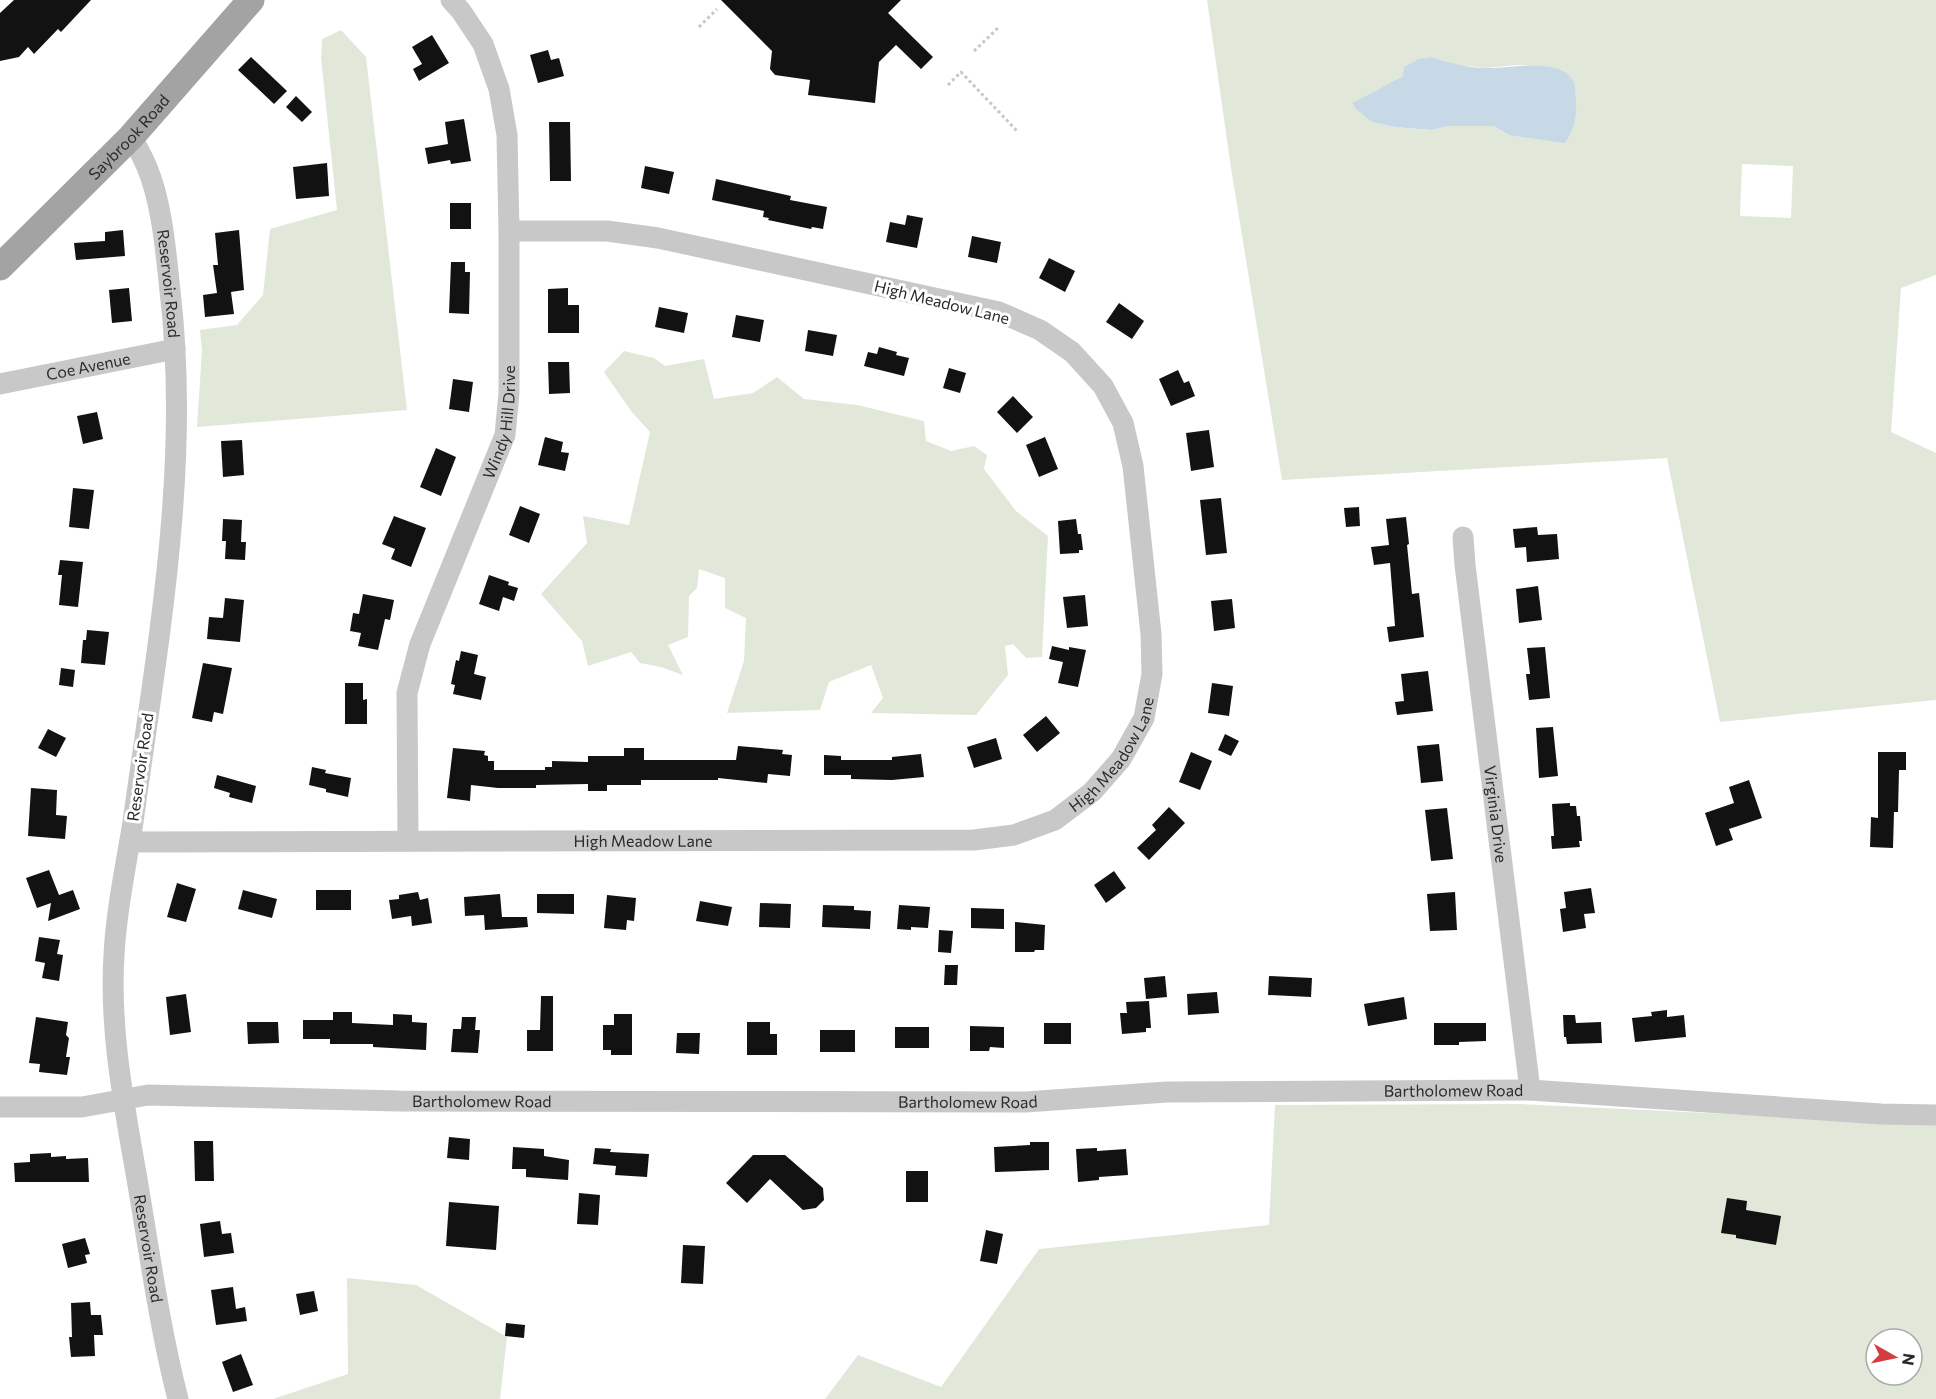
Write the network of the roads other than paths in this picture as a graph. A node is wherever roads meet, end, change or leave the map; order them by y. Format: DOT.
graph roads {
  1 [pos="251,0"];
  2 [pos="451,0"];
  3 [pos="131,137"];
  4 [pos="509,231"];
  5 [pos="0,267"];
  6 [pos="176,349"];
  7 [pos="0,384"];
  8 [pos="1464,537"];
  9 [pos="408,841"];
  10 [pos="130,842"];
  11 [pos="1530,1090"];
  12 [pos="124,1101"];
  13 [pos="0,1107"];
  14 [pos="1936,1115"];
  15 [pos="178,1399"];
  1 -- 3 [label="main road, Saybrook Road"];
  2 -- 4 [label="street, Windy Hill Drive"];
  3 -- 5 [label="main road, Saybrook Road"];
  3 -- 6 [label="street, Reservoir Road"];
  4 -- 9 [label="street, Windy Hill Drive"];
  4 -- 9 [label="street, High Meadow Lane"];
  6 -- 7 [label="street, Coe Avenue"];
  6 -- 10 [label="street, Reservoir Road"];
  8 -- 11 [label="street, Virginia Drive"];
  9 -- 10 [label="street, High Meadow Lane"];
  10 -- 12 [label="street, Reservoir Road"];
  11 -- 12 [label="street, Bartholomew Road"];
  11 -- 14 [label="street, Bartholomew Road"];
  12 -- 13 [label="street, Bartholomew Road"];
  12 -- 15 [label="street, Reservoir Road"];
}
